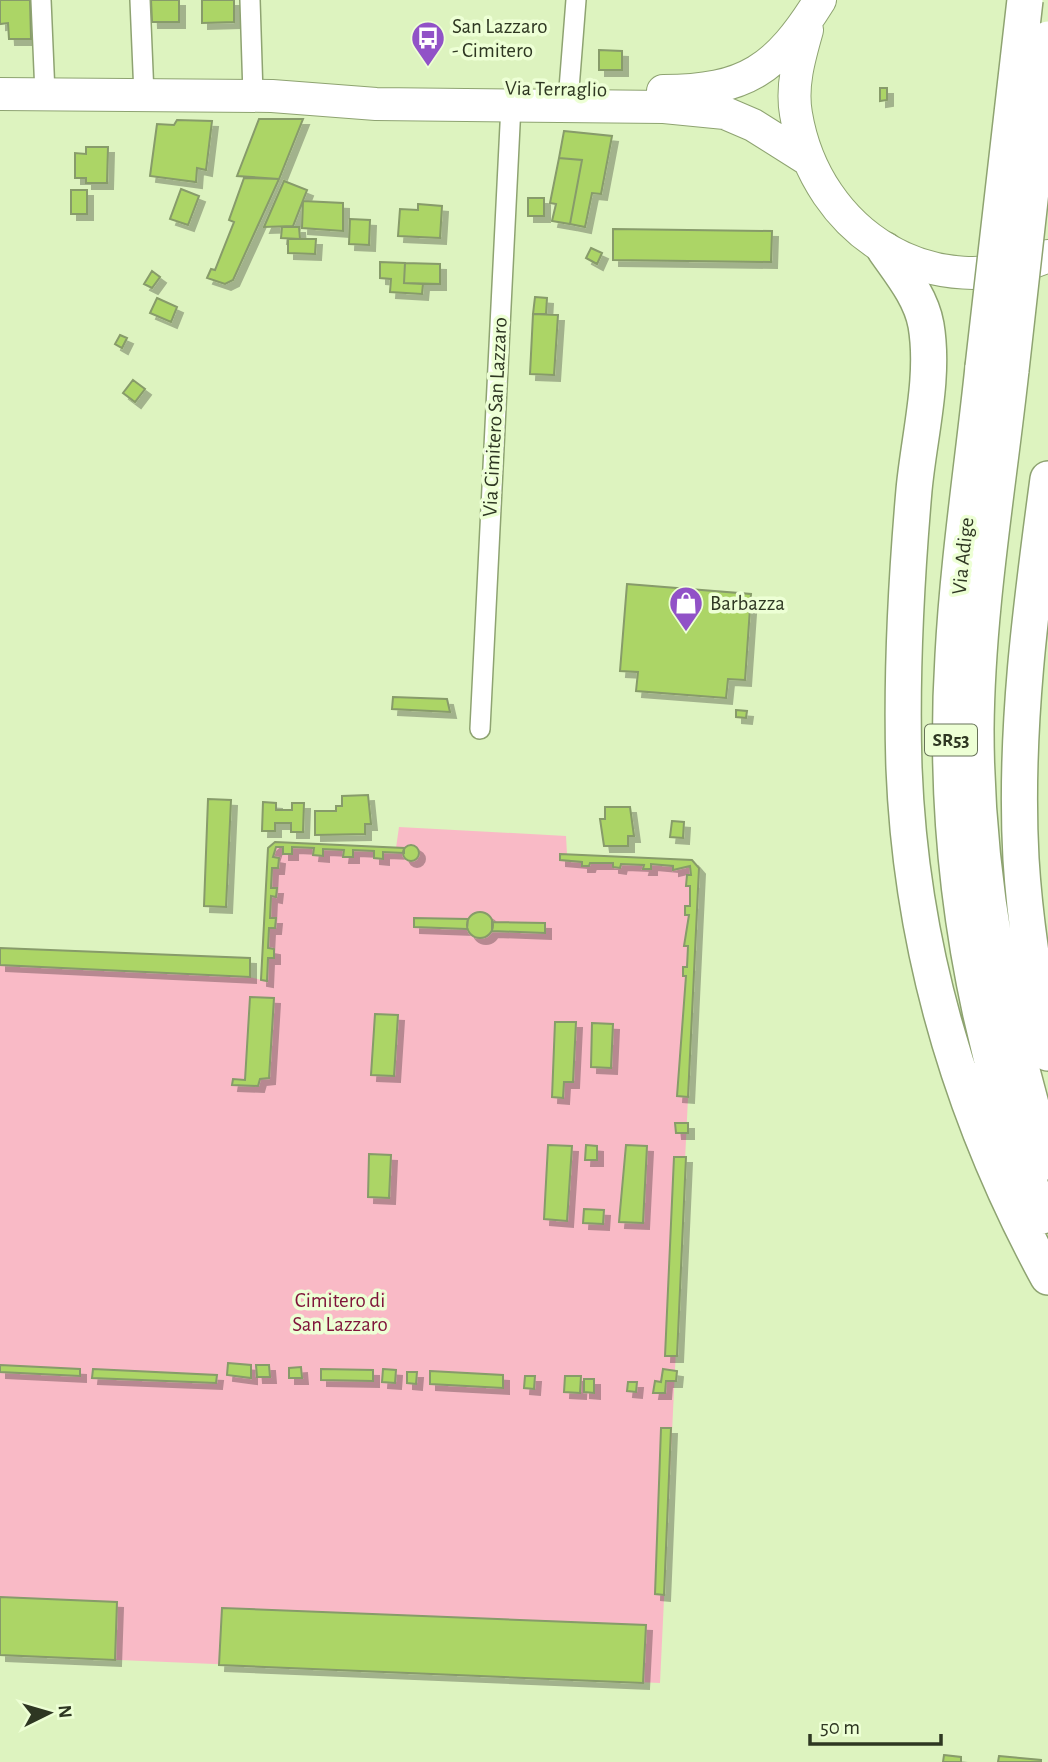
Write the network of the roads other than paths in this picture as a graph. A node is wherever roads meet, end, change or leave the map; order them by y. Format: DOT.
graph roads {
  1 [pos="41,0"];
  2 [pos="140,0"];
  3 [pos="250,0"];
  4 [pos="576,0"];
  5 [pos="1025,0"];
  6 [pos="816,8"];
  7 [pos="1048,39"];
  8 [pos="569,89"];
  9 [pos="0,94"];
  10 [pos="45,94"];
  11 [pos="144,94"];
  12 [pos="263,96"];
  13 [pos="511,105"];
  14 [pos="807,159"];
  15 [pos="886,250"];
  16 [pos="1048,256"];
  17 [pos="997,368"];
  18 [pos="1048,479"];
  19 [pos="480,729"];
  20 [pos="1048,1053"];
  21 [pos="1017,1106"];
  22 [pos="1048,1162"];
  23 [pos="1048,1233"];
  24 [pos="1048,1278"];
  1 -- 10 [label="street"];
  2 -- 11 [label="street"];
  3 -- 12 [label="street"];
  4 -- 8 [label="street"];
  5 -- 17 [label="highway, Via Adige / SR53, bridge"];
  6 -- 8 [label="main road, Via Terraglio"];
  6 -- 14 [label="main road, Via Terraglio"];
  7 -- 17 [label="highway, Via Adige / SR53, bridge"];
  8 -- 12 [label="main road, Via Terraglio"];
  9 -- 10 [label="main road, Via Terraglio"];
  10 -- 11 [label="main road, Via Terraglio"];
  11 -- 12 [label="main road, Via Terraglio"];
  12 -- 13 [label="main road, Via Terraglio"];
  13 -- 14 [label="main road, Via Terraglio"];
  13 -- 19 [label="street, Via Cimitero San Lazzaro"];
  14 -- 15 [label="main road, Via Terraglio"];
  15 -- 16 [label="main road, Via Terraglio"];
  15 -- 24 [label="highway"];
  17 -- 21 [label="highway, Via Adige / SR53"];
  18 -- 20 [label="highway"];
  21 -- 22 [label="highway, SR53"];
  21 -- 23 [label="highway, SR53"];
}
